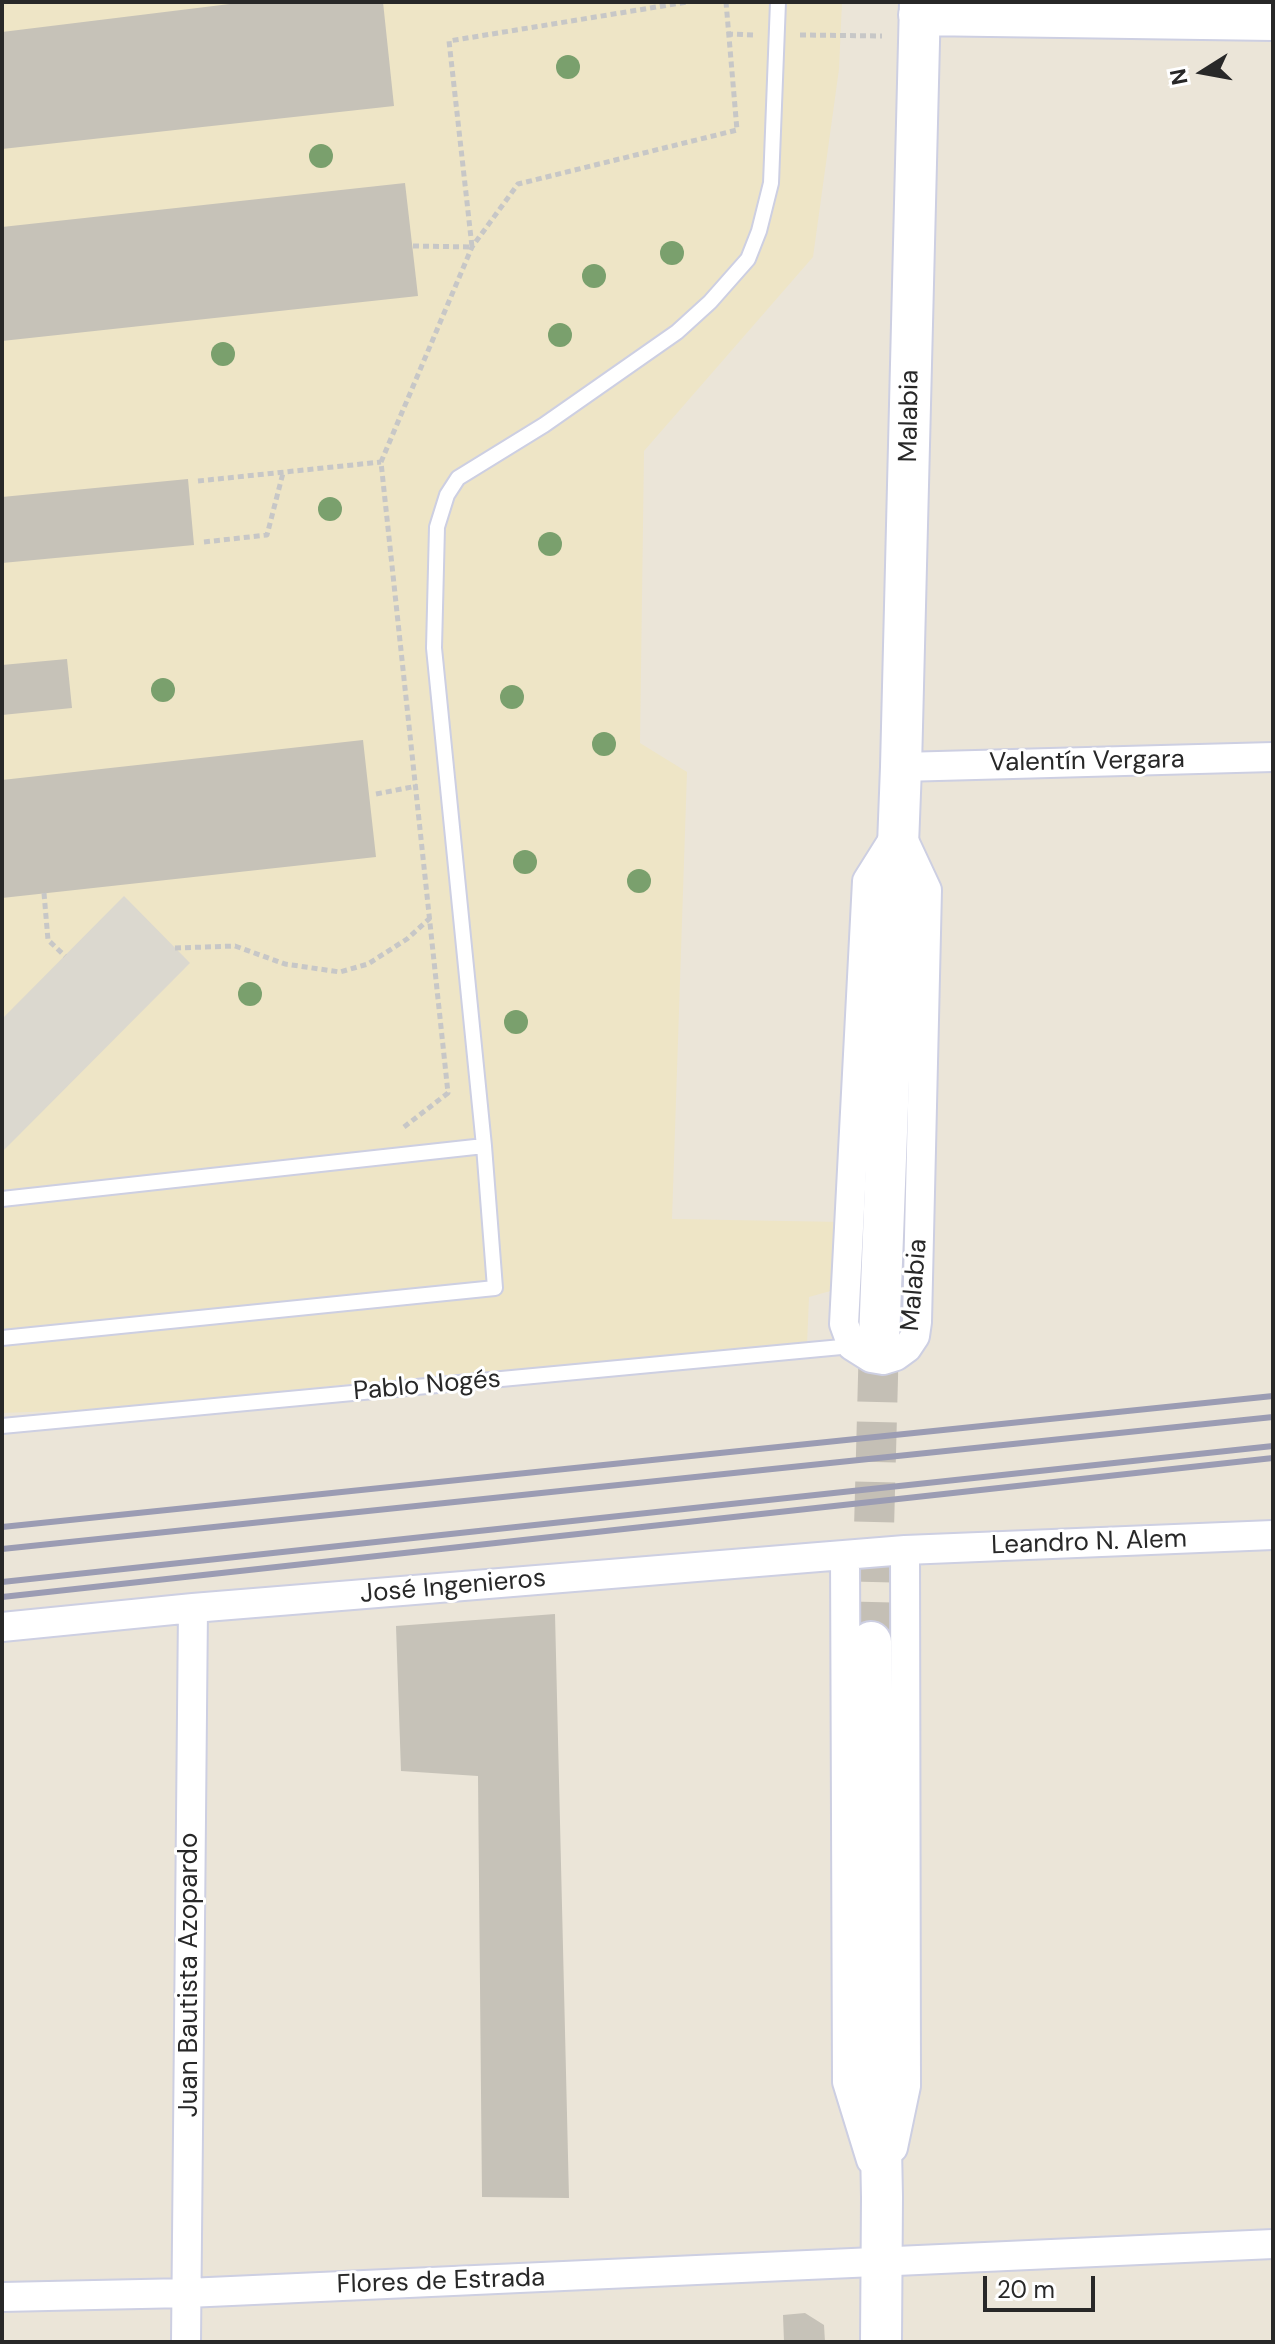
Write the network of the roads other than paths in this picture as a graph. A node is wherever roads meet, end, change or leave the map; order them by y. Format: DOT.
graph roads {
  1 [pos="778,2"];
  2 [pos="919,18"];
  3 [pos="1273,20"];
  4 [pos="1273,757"];
  5 [pos="901,767"];
  6 [pos="484,1146"];
  7 [pos="2,1199"];
  8 [pos="2,1338"];
  9 [pos="866,1343"];
  10 [pos="2,1426"];
  11 [pos="1273,1535"];
  12 [pos="905,1550"];
  13 [pos="845,1556"];
  14 [pos="193,1608"];
  15 [pos="2,1627"];
  16 [pos="871,1642"];
  17 [pos="882,2197"];
  18 [pos="1273,2244"];
  19 [pos="881,2263"];
  20 [pos="187,2293"];
  21 [pos="2,2297"];
  22 [pos="186,2342"];
  23 [pos="881,2342"];
  1 -- 6 [label="lane"];
  2 -- 3 [label="main road"];
  2 -- 5 [label="main road, Malabia"];
  4 -- 5 [label="street, Valentín Vergara"];
  5 -- 9 [label="main road, Malabia"];
  6 -- 7 [label="lane"];
  6 -- 8 [label="lane"];
  9 -- 10 [label="lane, Pablo Nogés"];
  11 -- 12 [label="street, Leandro N. Alem"];
  12 -- 13 [label="street, José Ingenieros"];
  12 -- 17 [label="street"];
  13 -- 14 [label="street, José Ingenieros"];
  13 -- 17 [label="street"];
  14 -- 15 [label="street, José Ingenieros"];
  14 -- 20 [label="street, Juan Bautista Azopardo"];
  16 -- 17 [label="main road"];
  17 -- 19 [label="main road"];
  18 -- 19 [label="street, Flores de Estrada"];
  19 -- 20 [label="street, Flores de Estrada"];
  19 -- 23 [label="main road"];
  20 -- 21 [label="street, Flores de Estrada"];
  20 -- 22 [label="street, Juan Bautista Azopardo"];
}
